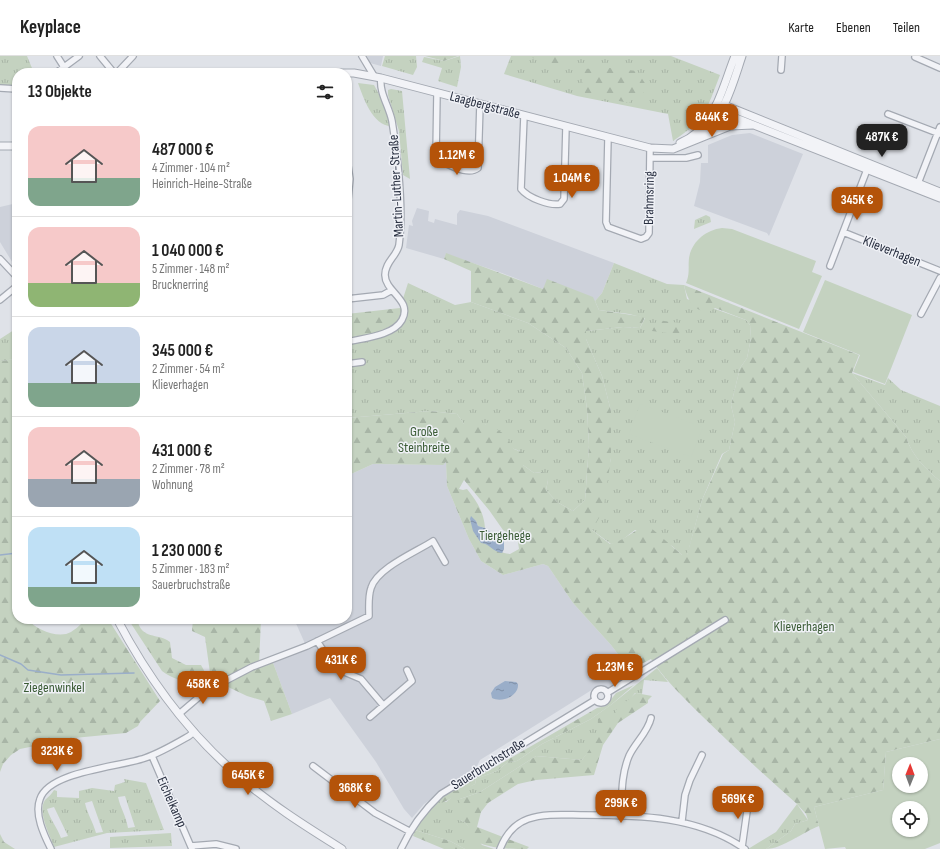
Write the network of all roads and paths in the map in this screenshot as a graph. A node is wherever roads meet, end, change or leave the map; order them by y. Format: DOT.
graph roads {
  1 [pos="58,56"];
  2 [pos="79,56"];
  3 [pos="100,56"];
  4 [pos="133,56"];
  5 [pos="735,56"];
  6 [pos="742,56"];
  7 [pos="782,56"];
  8 [pos="362,57"];
  9 [pos="915,57"];
  10 [pos="64,67"];
  11 [pos="111,68"];
  12 [pos="121,68"];
  13 [pos="940,68"];
  14 [pos="781,70"];
  15 [pos="352,73"];
  16 [pos="362,74"];
  17 [pos="377,77"];
  18 [pos="0,88"];
  19 [pos="12,89"];
  20 [pos="437,93"];
  21 [pos="480,104"];
  22 [pos="716,105"];
  23 [pos="724,108"];
  24 [pos="888,114"];
  25 [pos="524,116"];
  26 [pos="753,126"];
  27 [pos="566,127"];
  28 [pos="939,131"];
  29 [pos="608,138"];
  30 [pos="688,144"];
  31 [pos="0,146"];
  32 [pos="12,146"];
  33 [pos="650,148"];
  34 [pos="658,149"];
  35 [pos="698,156"];
  36 [pos="650,158"];
  37 [pos="869,166"];
  38 [pos="917,186"];
  39 [pos="940,192"];
  40 [pos="940,198"];
  41 [pos="843,232"];
  42 [pos="0,259"];
  43 [pos="2,266"];
  44 [pos="830,266"];
  45 [pos="940,271"];
  46 [pos="12,273"];
  47 [pos="940,278"];
  48 [pos="12,290"];
  49 [pos="392,290"];
  50 [pos="352,298"];
  51 [pos="0,300"];
  52 [pos="921,314"];
  53 [pos="352,341"];
  54 [pos="362,362"];
  55 [pos="352,363"];
  56 [pos="445,562"];
  57 [pos="725,620"];
  58 [pos="120,624"];
  59 [pos="317,641"];
  60 [pos="407,670"];
  61 [pos="607,692"];
  62 [pos="595,700"];
  63 [pos="384,705"];
  64 [pos="179,714"];
  65 [pos="370,717"];
  66 [pos="651,718"];
  67 [pos="194,732"];
  68 [pos="702,755"];
  69 [pos="152,756"];
  70 [pos="313,766"];
  71 [pos="749,797"];
  72 [pos="620,815"];
  73 [pos="682,821"];
  74 [pos="409,831"];
  75 [pos="191,848"];
  76 [pos="744,848"];
  77 [pos="51,849"];
  78 [pos="236,849"];
  79 [pos="342,849"];
  80 [pos="401,849"];
  81 [pos="500,849"];
  1 -- 10 [label="street"];
  2 -- 10 [label="street"];
  3 -- 11 [label="street"];
  4 -- 12 [label="street"];
  5 -- 22 [label="street, Laagbergstraße"];
  6 -- 23 [label="street, Laagbergstraße"];
  7 -- 14 [label="street"];
  8 -- 16 [label="street, Martin-Luther-Straße"];
  8 -- 17 [label="street, Martin-Luther-Straße"];
  9 -- 13 [label="street"];
  15 -- 16 [label="street, Laagbergstraße"];
  16 -- 17 [label="street, Laagbergstraße"];
  17 -- 20 [label="street, Laagbergstraße"];
  17 -- 49 [label="street, Martin-Luther-Straße"];
  18 -- 19 [label="street"];
  20 -- 21 [label="street, Laagbergstraße"];
  20 -- 21 [label="street"];
  21 -- 25 [label="street, Laagbergstraße"];
  22 -- 23 [label="street"];
  22 -- 34 [label="street, Laagbergstraße"];
  23 -- 26 [label="street"];
  23 -- 30 [label="street, Laagbergstraße"];
  23 -- 37 [label="street"];
  24 -- 28 [label="street"];
  25 -- 27 [label="street, Laagbergstraße"];
  25 -- 27 [label="street"];
  26 -- 30 [label="street, Laagbergstraße"];
  26 -- 37 [label="street"];
  27 -- 29 [label="street, Laagbergstraße"];
  28 -- 38 [label="street"];
  29 -- 33 [label="street, Laagbergstraße"];
  29 -- 36 [label="street, Brahmsring"];
  30 -- 34 [label="street, Laagbergstraße"];
  31 -- 32 [label="street"];
  33 -- 34 [label="street, Laagbergstraße"];
  33 -- 36 [label="street, Brahmsring"];
  35 -- 36 [label="street"];
  37 -- 38 [label="street"];
  37 -- 41 [label="street"];
  38 -- 39 [label="street"];
  38 -- 40 [label="street"];
  41 -- 44 [label="street"];
  41 -- 45 [label="street, Klieverhagen"];
  42 -- 43 [label="street"];
  43 -- 46 [label="street"];
  47 -- 52 [label="street"];
  48 -- 51 [label="street"];
  49 -- 50 [label="street"];
  49 -- 53 [label="street, Martin-Luther-Straße"];
  54 -- 55 [label="street"];
  56 -- 59 [label="street"];
  57 -- 61 [label="street, Sauerbruchstraße"];
  58 -- 64 [label="street"];
  59 -- 63 [label="street"];
  59 -- 64 [label="street"];
  60 -- 63 [label="street"];
  61 -- 62 [label="street, Sauerbruchstraße"];
  61 -- 62 [label="street, Sauerbruchstraße"];
  62 -- 74 [label="street, Sauerbruchstraße"];
  63 -- 65 [label="street"];
  64 -- 67 [label="street"];
  66 -- 72 [label="street"];
  67 -- 69 [label="street"];
  67 -- 79 [label="street"];
  68 -- 73 [label="street"];
  69 -- 75 [label="street, Eichelkamp"];
  69 -- 77 [label="street"];
  70 -- 74 [label="street"];
  71 -- 76 [label="street"];
  72 -- 73 [label="street"];
  72 -- 81 [label="street"];
  73 -- 76 [label="street"];
  74 -- 80 [label="street, Sauerbruchstraße"];
  75 -- 78 [label="street"];
}
